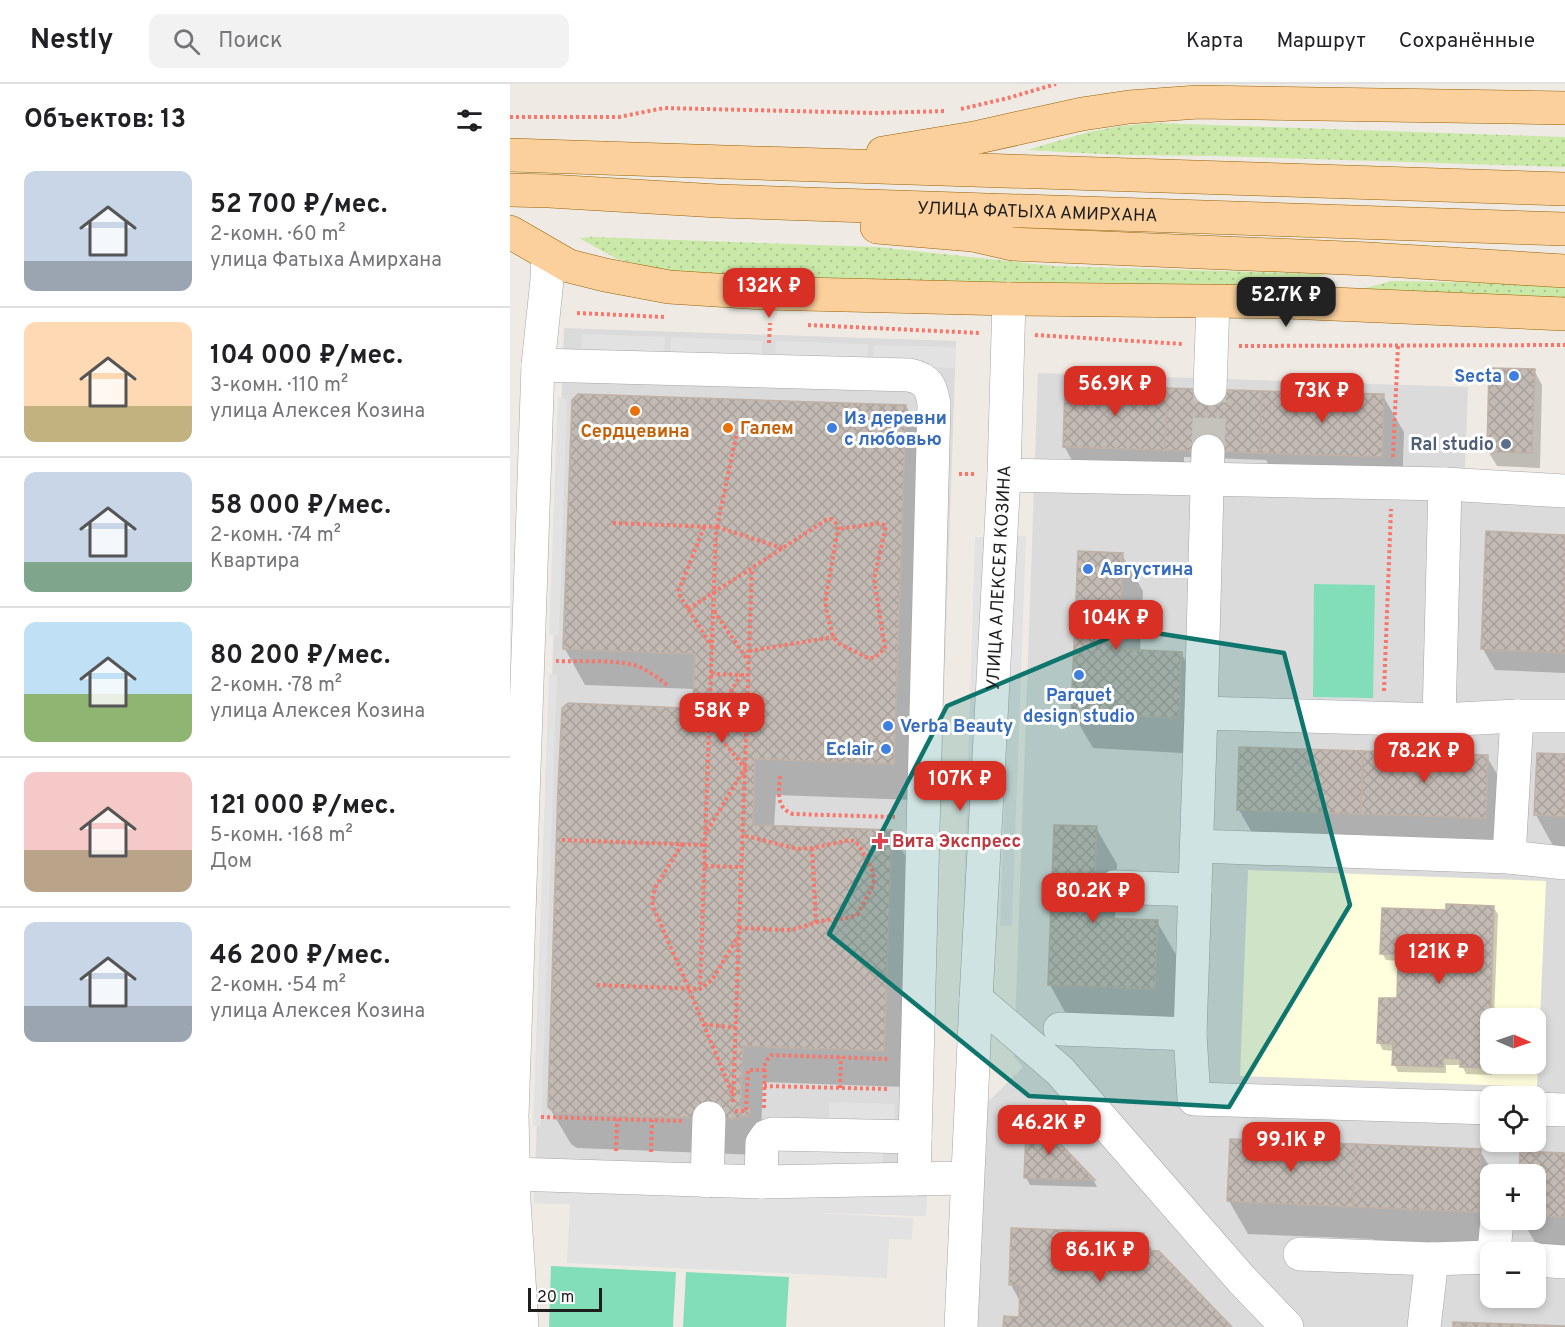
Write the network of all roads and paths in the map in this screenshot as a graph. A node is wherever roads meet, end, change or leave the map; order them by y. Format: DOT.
graph roads {
  1 [pos="1056,84"];
  2 [pos="1157,84"];
  3 [pos="1198,102"];
  4 [pos="1565,108"];
  5 [pos="510,117"];
  6 [pos="510,154"];
  7 [pos="804,165"];
  8 [pos="1565,189"];
  9 [pos="510,190"];
  10 [pos="718,201"];
  11 [pos="1565,229"];
  12 [pos="510,232"];
  13 [pos="510,250"];
  14 [pos="548,255"];
  15 [pos="1369,259"];
  16 [pos="1565,271"];
  17 [pos="1009,299"];
  18 [pos="1212,302"];
  19 [pos="1286,302"];
  20 [pos="1565,314"];
  21 [pos="1035,335"];
  22 [pos="1565,345"];
  23 [pos="1211,346"];
  24 [pos="1398,346"];
  25 [pos="538,365"];
  26 [pos="1210,389"];
  27 [pos="523,412"];
  28 [pos="737,432"];
  29 [pos="1207,465"];
  30 [pos="932,473"];
  31 [pos="1004,475"];
  32 [pos="1392,483"];
  33 [pos="1445,484"];
  34 [pos="1565,491"];
  35 [pos="613,523"];
  36 [pos="704,526"];
  37 [pos="717,527"];
  38 [pos="838,529"];
  39 [pos="782,548"];
  40 [pos="752,568"];
  41 [pos="714,592"];
  42 [pos="688,609"];
  43 [pos="714,611"];
  44 [pos="520,614"];
  45 [pos="833,637"];
  46 [pos="712,646"];
  47 [pos="749,651"];
  48 [pos="563,661"];
  49 [pos="748,661"];
  50 [pos="711,674"];
  51 [pos="741,675"];
  52 [pos="748,675"];
  53 [pos="669,687"];
  54 [pos="518,699"];
  55 [pos="1201,713"];
  56 [pos="1517,716"];
  57 [pos="1565,716"];
  58 [pos="1383,718"];
  59 [pos="1439,720"];
  60 [pos="710,725"];
  61 [pos="745,768"];
  62 [pos="780,776"];
  63 [pos="892,817"];
  64 [pos="706,832"];
  65 [pos="742,835"];
  66 [pos="562,840"];
  67 [pos="682,844"];
  68 [pos="705,845"];
  69 [pos="1197,846"];
  70 [pos="812,848"];
  71 [pos="1509,856"];
  72 [pos="1565,863"];
  73 [pos="705,866"];
  74 [pos="741,867"];
  75 [pos="1114,887"];
  76 [pos="1195,890"];
  77 [pos="816,923"];
  78 [pos="739,928"];
  79 [pos="739,936"];
  80 [pos="513,985"];
  81 [pos="597,985"];
  82 [pos="689,988"];
  83 [pos="700,989"];
  84 [pos="976,999"];
  85 [pos="704,1024"];
  86 [pos="736,1028"];
  87 [pos="1060,1029"];
  88 [pos="1190,1034"];
  89 [pos="841,1057"];
  90 [pos="765,1070"];
  91 [pos="916,1075"];
  92 [pos="764,1086"];
  93 [pos="840,1088"];
  94 [pos="733,1096"];
  95 [pos="764,1104"];
  96 [pos="1480,1108"];
  97 [pos="1546,1109"];
  98 [pos="757,1110"];
  99 [pos="1565,1110"];
  100 [pos="512,1116"];
  101 [pos="709,1120"];
  102 [pos="915,1137"];
  103 [pos="762,1143"];
  104 [pos="513,1174"];
  105 [pos="967,1178"];
  106 [pos="914,1179"];
  107 [pos="707,1180"];
  108 [pos="761,1182"];
  109 [pos="1300,1254"];
  110 [pos="1480,1257"];
  111 [pos="1432,1259"];
  112 [pos="1546,1261"];
  113 [pos="1565,1262"];
  114 [pos="522,1327"];
  115 [pos="961,1327"];
  116 [pos="1287,1327"];
  117 [pos="1424,1327"];
  1 -- 5 [label="path"];
  2 -- 3 [label="main road"];
  3 -- 4 [label="main road"];
  3 -- 7 [label="main road"];
  6 -- 7 [label="main road"];
  7 -- 8 [label="main road"];
  9 -- 10 [label="main road, УЛИЦА ФАТЫХА АМИРХАНА"];
  10 -- 11 [label="main road, УЛИЦА ФАТЫХА АМИРХАНА"];
  10 -- 15 [label="main road"];
  12 -- 14 [label="main road"];
  13 -- 14 [label="main road"];
  14 -- 17 [label="main road"];
  14 -- 25 [label="street"];
  15 -- 16 [label="main road"];
  15 -- 19 [label="main road"];
  17 -- 18 [label="main road"];
  17 -- 31 [label="street, УЛИЦА АЛЕКСЕЯ КОЗИНА"];
  18 -- 19 [label="main road"];
  18 -- 23 [label="street"];
  19 -- 20 [label="main road"];
  21 -- 23 [label="path"];
  22 -- 24 [label="path"];
  23 -- 24 [label="path"];
  23 -- 26 [label="street"];
  24 -- 32 [label="path"];
  25 -- 27 [label="street"];
  25 -- 30 [label="street"];
  27 -- 44 [label="street"];
  28 -- 37 [label="path"];
  29 -- 31 [label="street"];
  29 -- 32 [label="street"];
  29 -- 55 [label="street"];
  30 -- 31 [label="path"];
  30 -- 91 [label="street"];
  31 -- 84 [label="street, УЛИЦА АЛЕКСЕЯ КОЗИНА"];
  32 -- 33 [label="street"];
  32 -- 58 [label="path"];
  33 -- 34 [label="street"];
  33 -- 59 [label="street"];
  35 -- 36 [label="path"];
  36 -- 37 [label="path"];
  36 -- 42 [label="path"];
  37 -- 39 [label="path"];
  37 -- 41 [label="path"];
  38 -- 39 [label="path"];
  38 -- 45 [label="path"];
  38 -- 45 [label="path"];
  39 -- 40 [label="path"];
  40 -- 41 [label="path"];
  40 -- 47 [label="path"];
  41 -- 42 [label="path"];
  41 -- 43 [label="path"];
  42 -- 46 [label="path"];
  43 -- 46 [label="path"];
  43 -- 49 [label="path"];
  44 -- 54 [label="street"];
  45 -- 47 [label="path"];
  46 -- 50 [label="path"];
  47 -- 49 [label="path"];
  48 -- 53 [label="path"];
  49 -- 52 [label="path"];
  50 -- 51 [label="path"];
  50 -- 60 [label="path"];
  51 -- 52 [label="path"];
  51 -- 60 [label="path"];
  52 -- 61 [label="path"];
  54 -- 80 [label="street"];
  55 -- 58 [label="street"];
  55 -- 69 [label="street"];
  56 -- 57 [label="street"];
  56 -- 59 [label="street"];
  56 -- 71 [label="street"];
  58 -- 59 [label="street"];
  60 -- 61 [label="path"];
  60 -- 64 [label="path"];
  61 -- 64 [label="path"];
  61 -- 65 [label="path"];
  62 -- 63 [label="path"];
  64 -- 68 [label="path"];
  65 -- 70 [label="path"];
  65 -- 74 [label="path"];
  66 -- 67 [label="path"];
  67 -- 68 [label="path"];
  67 -- 82 [label="path"];
  68 -- 73 [label="path"];
  69 -- 71 [label="street"];
  69 -- 76 [label="street"];
  70 -- 77 [label="path"];
  70 -- 77 [label="path"];
  71 -- 72 [label="street"];
  73 -- 74 [label="path"];
  73 -- 83 [label="path"];
  74 -- 78 [label="path"];
  75 -- 76 [label="street"];
  76 -- 88 [label="street"];
  77 -- 78 [label="path"];
  78 -- 79 [label="path"];
  79 -- 83 [label="path"];
  79 -- 86 [label="path"];
  80 -- 100 [label="street"];
  81 -- 82 [label="path"];
  82 -- 83 [label="path"];
  82 -- 85 [label="path"];
  84 -- 105 [label="street, УЛИЦА АЛЕКСЕЯ КОЗИНА"];
  84 -- 116 [label="street"];
  85 -- 86 [label="path"];
  85 -- 94 [label="path"];
  86 -- 94 [label="path"];
  87 -- 88 [label="street"];
  88 -- 96 [label="street"];
  89 -- 90 [label="path"];
  89 -- 91 [label="path"];
  89 -- 93 [label="path"];
  90 -- 92 [label="path"];
  90 -- 94 [label="path"];
  91 -- 93 [label="path"];
  91 -- 102 [label="street"];
  92 -- 93 [label="path"];
  92 -- 95 [label="path"];
  95 -- 98 [label="path"];
  95 -- 103 [label="path"];
  97 -- 99 [label="street"];
  100 -- 101 [label="path"];
  100 -- 104 [label="street"];
  101 -- 107 [label="street"];
  102 -- 103 [label="street"];
  102 -- 106 [label="street"];
  103 -- 108 [label="street"];
  104 -- 107 [label="street"];
  104 -- 114 [label="street"];
  105 -- 106 [label="street"];
  105 -- 115 [label="street, УЛИЦА АЛЕКСЕЯ КОЗИНА"];
  106 -- 108 [label="street"];
  107 -- 108 [label="street"];
  109 -- 111 [label="street"];
  110 -- 111 [label="street"];
  111 -- 117 [label="street"];
  112 -- 113 [label="street"];
}
